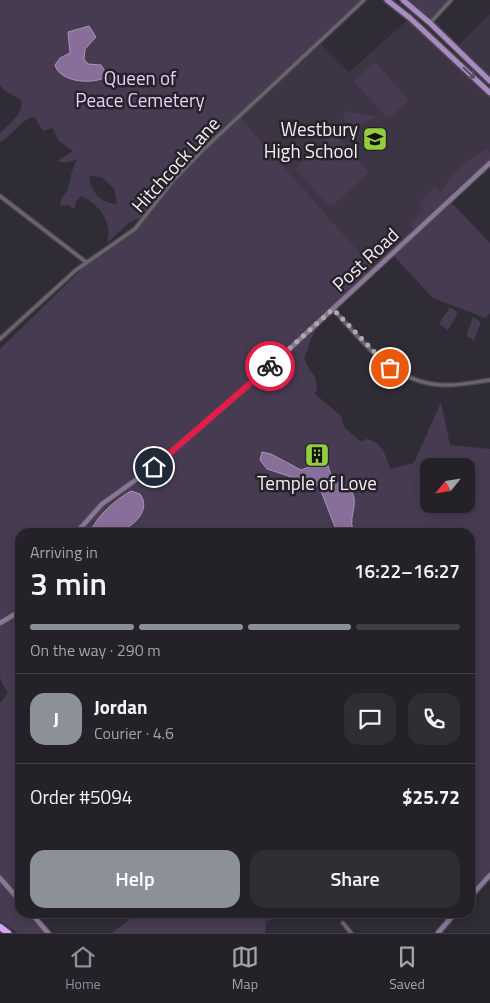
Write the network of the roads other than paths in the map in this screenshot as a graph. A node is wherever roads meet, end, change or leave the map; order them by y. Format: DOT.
graph roads {
  1 [pos="364,0"];
  2 [pos="387,0"];
  3 [pos="403,0"];
  4 [pos="451,0"];
  5 [pos="430,23"];
  6 [pos="455,47"];
  7 [pos="449,53"];
  8 [pos="490,82"];
  9 [pos="490,93"];
  10 [pos="490,164"];
  11 [pos="0,196"];
  12 [pos="86,262"];
  13 [pos="333,309"];
  14 [pos="0,339"];
  15 [pos="490,380"];
  16 [pos="81,528"];
  17 [pos="15,614"];
  18 [pos="0,623"];
  19 [pos="490,875"];
  20 [pos="0,878"];
  21 [pos="475,892"];
  22 [pos="15,895"];
  23 [pos="35,918"];
  24 [pos="451,918"];
  25 [pos="343,923"];
  26 [pos="0,927"];
  27 [pos="8,933"];
  28 [pos="48,933"];
  29 [pos="351,933"];
  30 [pos="438,933"];
  1 -- 12 [label="street, Hitchcock Lane"];
  2 -- 7 [label="main road"];
  3 -- 5 [label="main road"];
  4 -- 5 [label="street"];
  5 -- 6 [label="main road"];
  6 -- 7 [label="main road"];
  6 -- 8 [label="main road"];
  7 -- 9 [label="main road, one-way"];
  10 -- 13 [label="main road, Post Road"];
  11 -- 12 [label="street"];
  12 -- 14 [label="street, Hitchcock Lane"];
  13 -- 15 [label="street"];
  13 -- 16 [label="main road, Post Road"];
  17 -- 18 [label="main road"];
  19 -- 21 [label="main road"];
  20 -- 22 [label="main road"];
  23 -- 28 [label="main road"];
  24 -- 30 [label="main road"];
  25 -- 29 [label="street"];
  26 -- 27 [label="highway"];
}
